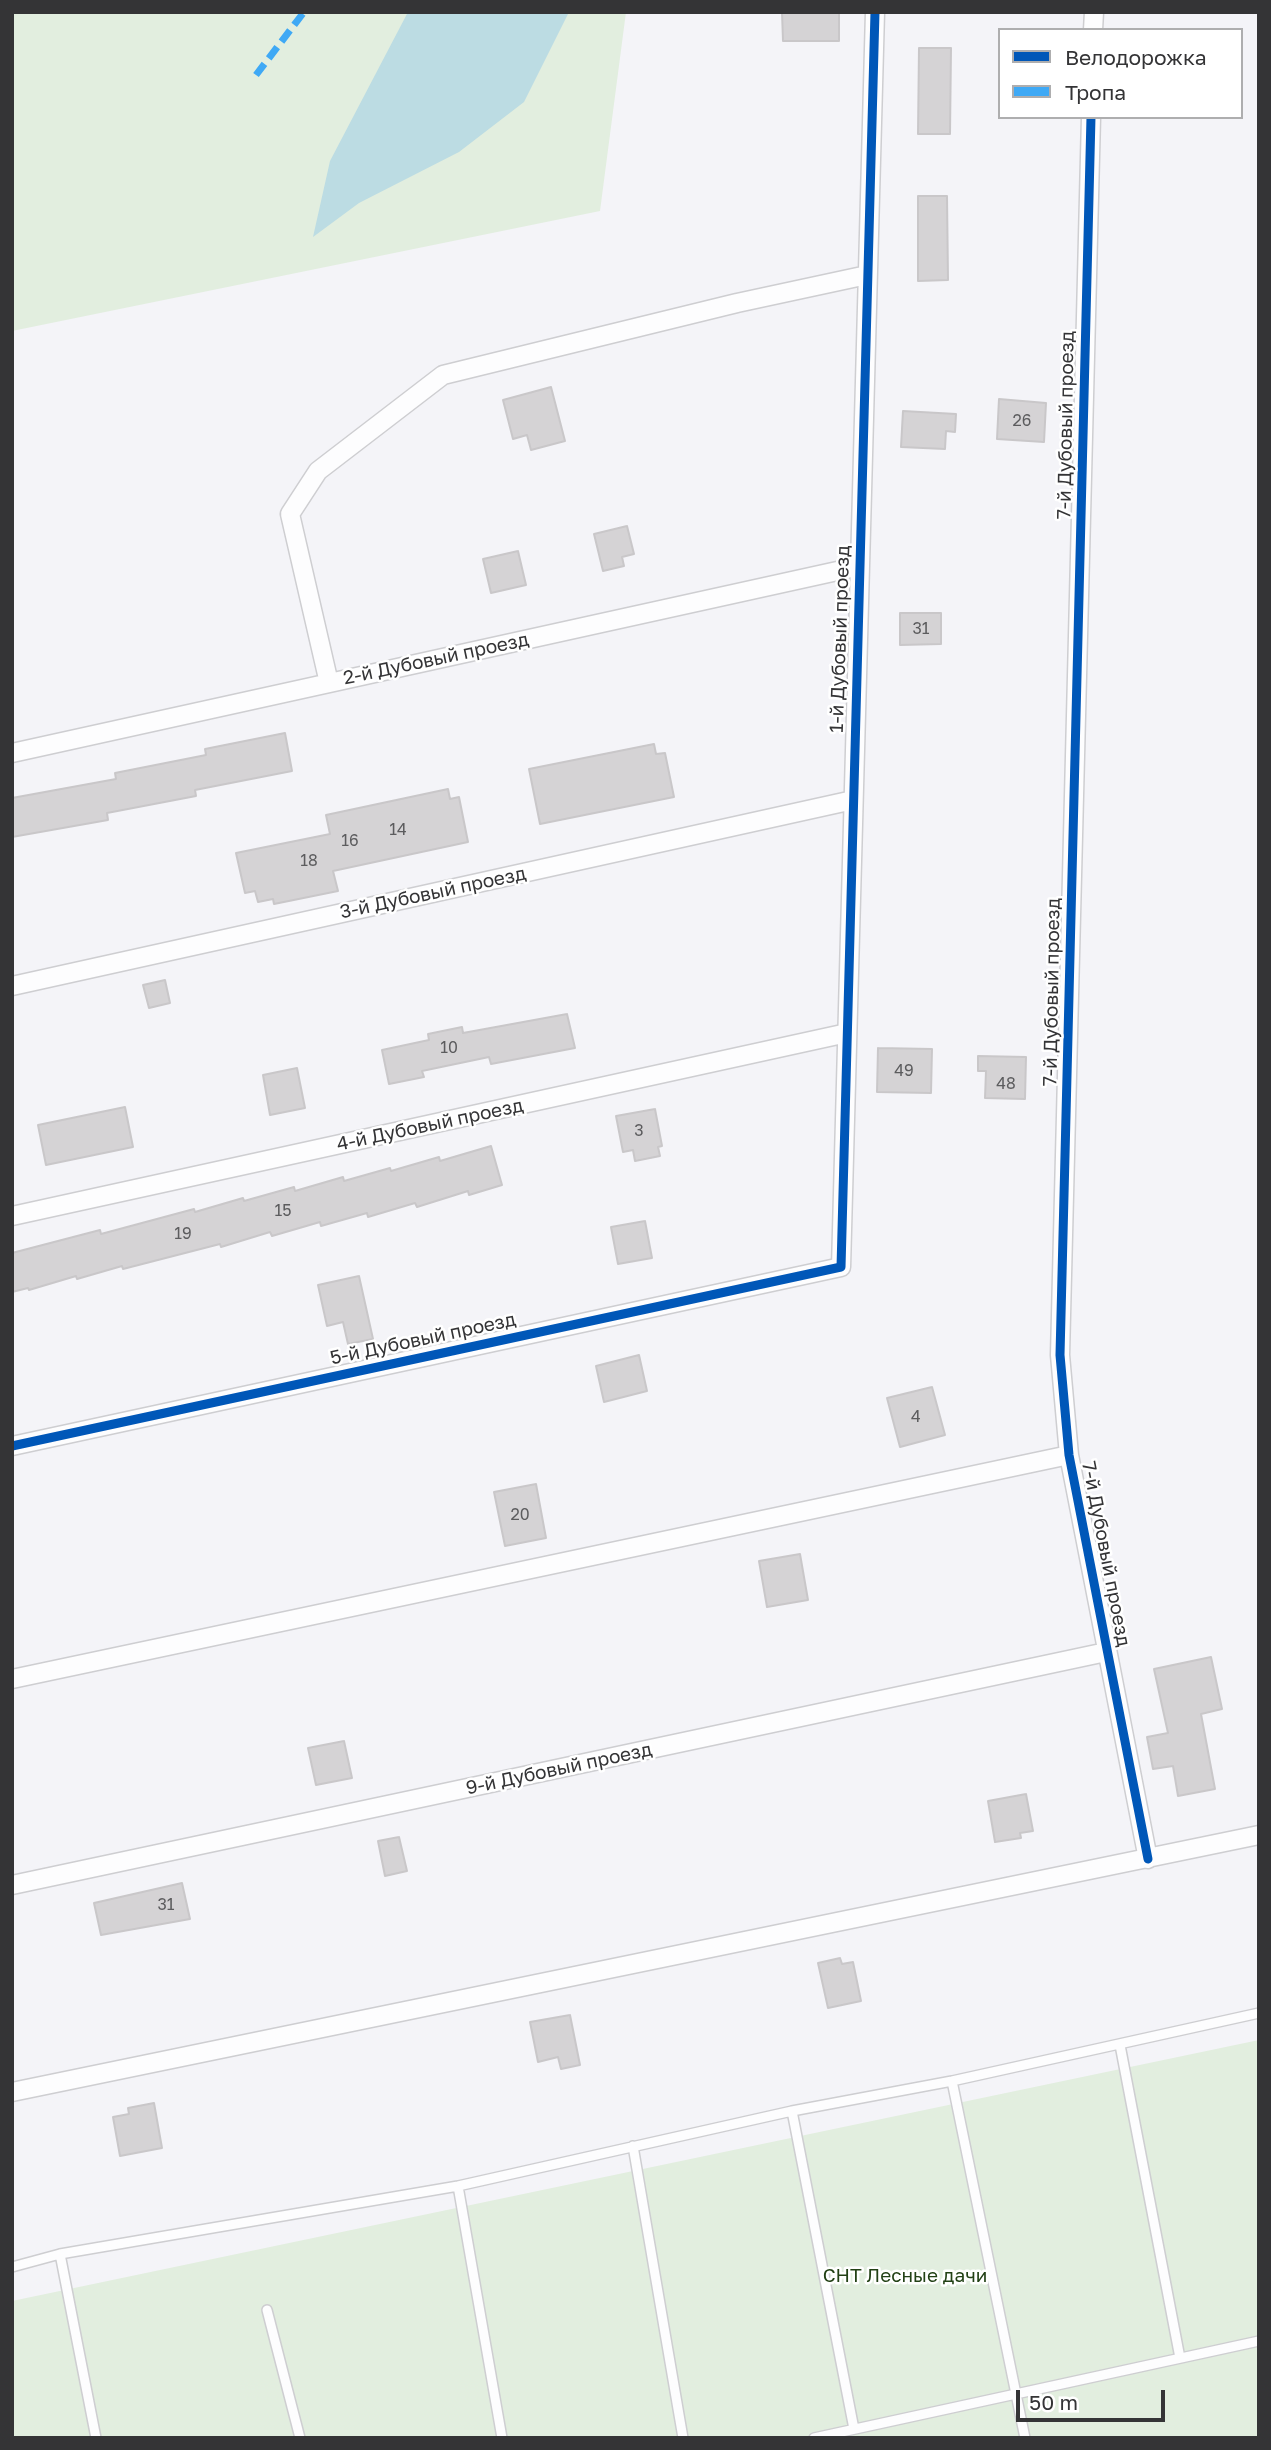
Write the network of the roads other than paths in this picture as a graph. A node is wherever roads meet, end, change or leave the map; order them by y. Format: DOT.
graph roads {
  1 [pos="874,12"];
  2 [pos="1091,119"];
  3 [pos="867,275"];
  4 [pos="860,566"];
  5 [pos="329,683"];
  6 [pos="12,753"];
  7 [pos="853,800"];
  8 [pos="12,986"];
  9 [pos="847,1033"];
  10 [pos="12,1216"];
  11 [pos="841,1267"];
  12 [pos="12,1446"];
  13 [pos="1069,1455"];
  14 [pos="1106,1652"];
  15 [pos="12,1679"];
  16 [pos="1259,1835"];
  17 [pos="1148,1859"];
  18 [pos="12,1885"];
  19 [pos="1259,2013"];
  20 [pos="1120,2045"];
  21 [pos="952,2081"];
  22 [pos="12,2092"];
  23 [pos="792,2111"];
  24 [pos="633,2146"];
  25 [pos="457,2186"];
  26 [pos="60,2254"];
  27 [pos="12,2267"];
  28 [pos="267,2310"];
  29 [pos="1259,2341"];
  30 [pos="1180,2358"];
  31 [pos="1016,2393"];
  32 [pos="854,2429"];
  33 [pos="835,2436"];
  34 [pos="96,2438"];
  35 [pos="300,2438"];
  36 [pos="502,2438"];
  37 [pos="683,2438"];
  38 [pos="814,2438"];
  39 [pos="1024,2438"];
  1 -- 3 [label="street, 1-й Дубовый проезд"];
  2 -- 13 [label="street, 7-й Дубовый проезд"];
  3 -- 4 [label="street, 1-й Дубовый проезд"];
  3 -- 5 [label="street"];
  4 -- 5 [label="street, 2-й Дубовый проезд"];
  4 -- 7 [label="street, 1-й Дубовый проезд"];
  5 -- 6 [label="street, 2-й Дубовый проезд"];
  7 -- 8 [label="street, 3-й Дубовый проезд"];
  7 -- 9 [label="street, 1-й Дубовый проезд"];
  9 -- 10 [label="street, 4-й Дубовый проезд"];
  9 -- 11 [label="street, 1-й Дубовый проезд"];
  11 -- 12 [label="street, 5-й Дубовый проезд"];
  13 -- 14 [label="street, 7-й Дубовый проезд"];
  13 -- 15 [label="street"];
  14 -- 17 [label="street, 7-й Дубовый проезд"];
  14 -- 18 [label="street, 9-й Дубовый проезд"];
  16 -- 17 [label="street"];
  17 -- 22 [label="street"];
  19 -- 20 [label="lane"];
  20 -- 21 [label="lane"];
  20 -- 30 [label="lane"];
  21 -- 23 [label="lane"];
  21 -- 31 [label="lane"];
  23 -- 24 [label="lane"];
  23 -- 32 [label="lane"];
  24 -- 25 [label="lane"];
  24 -- 37 [label="lane"];
  25 -- 26 [label="lane"];
  25 -- 36 [label="lane"];
  26 -- 27 [label="lane"];
  26 -- 34 [label="lane"];
  28 -- 35 [label="lane"];
  29 -- 30 [label="lane"];
  30 -- 31 [label="lane"];
  31 -- 32 [label="lane"];
  31 -- 39 [label="lane"];
  32 -- 33 [label="lane"];
  33 -- 38 [label="lane"];
}
